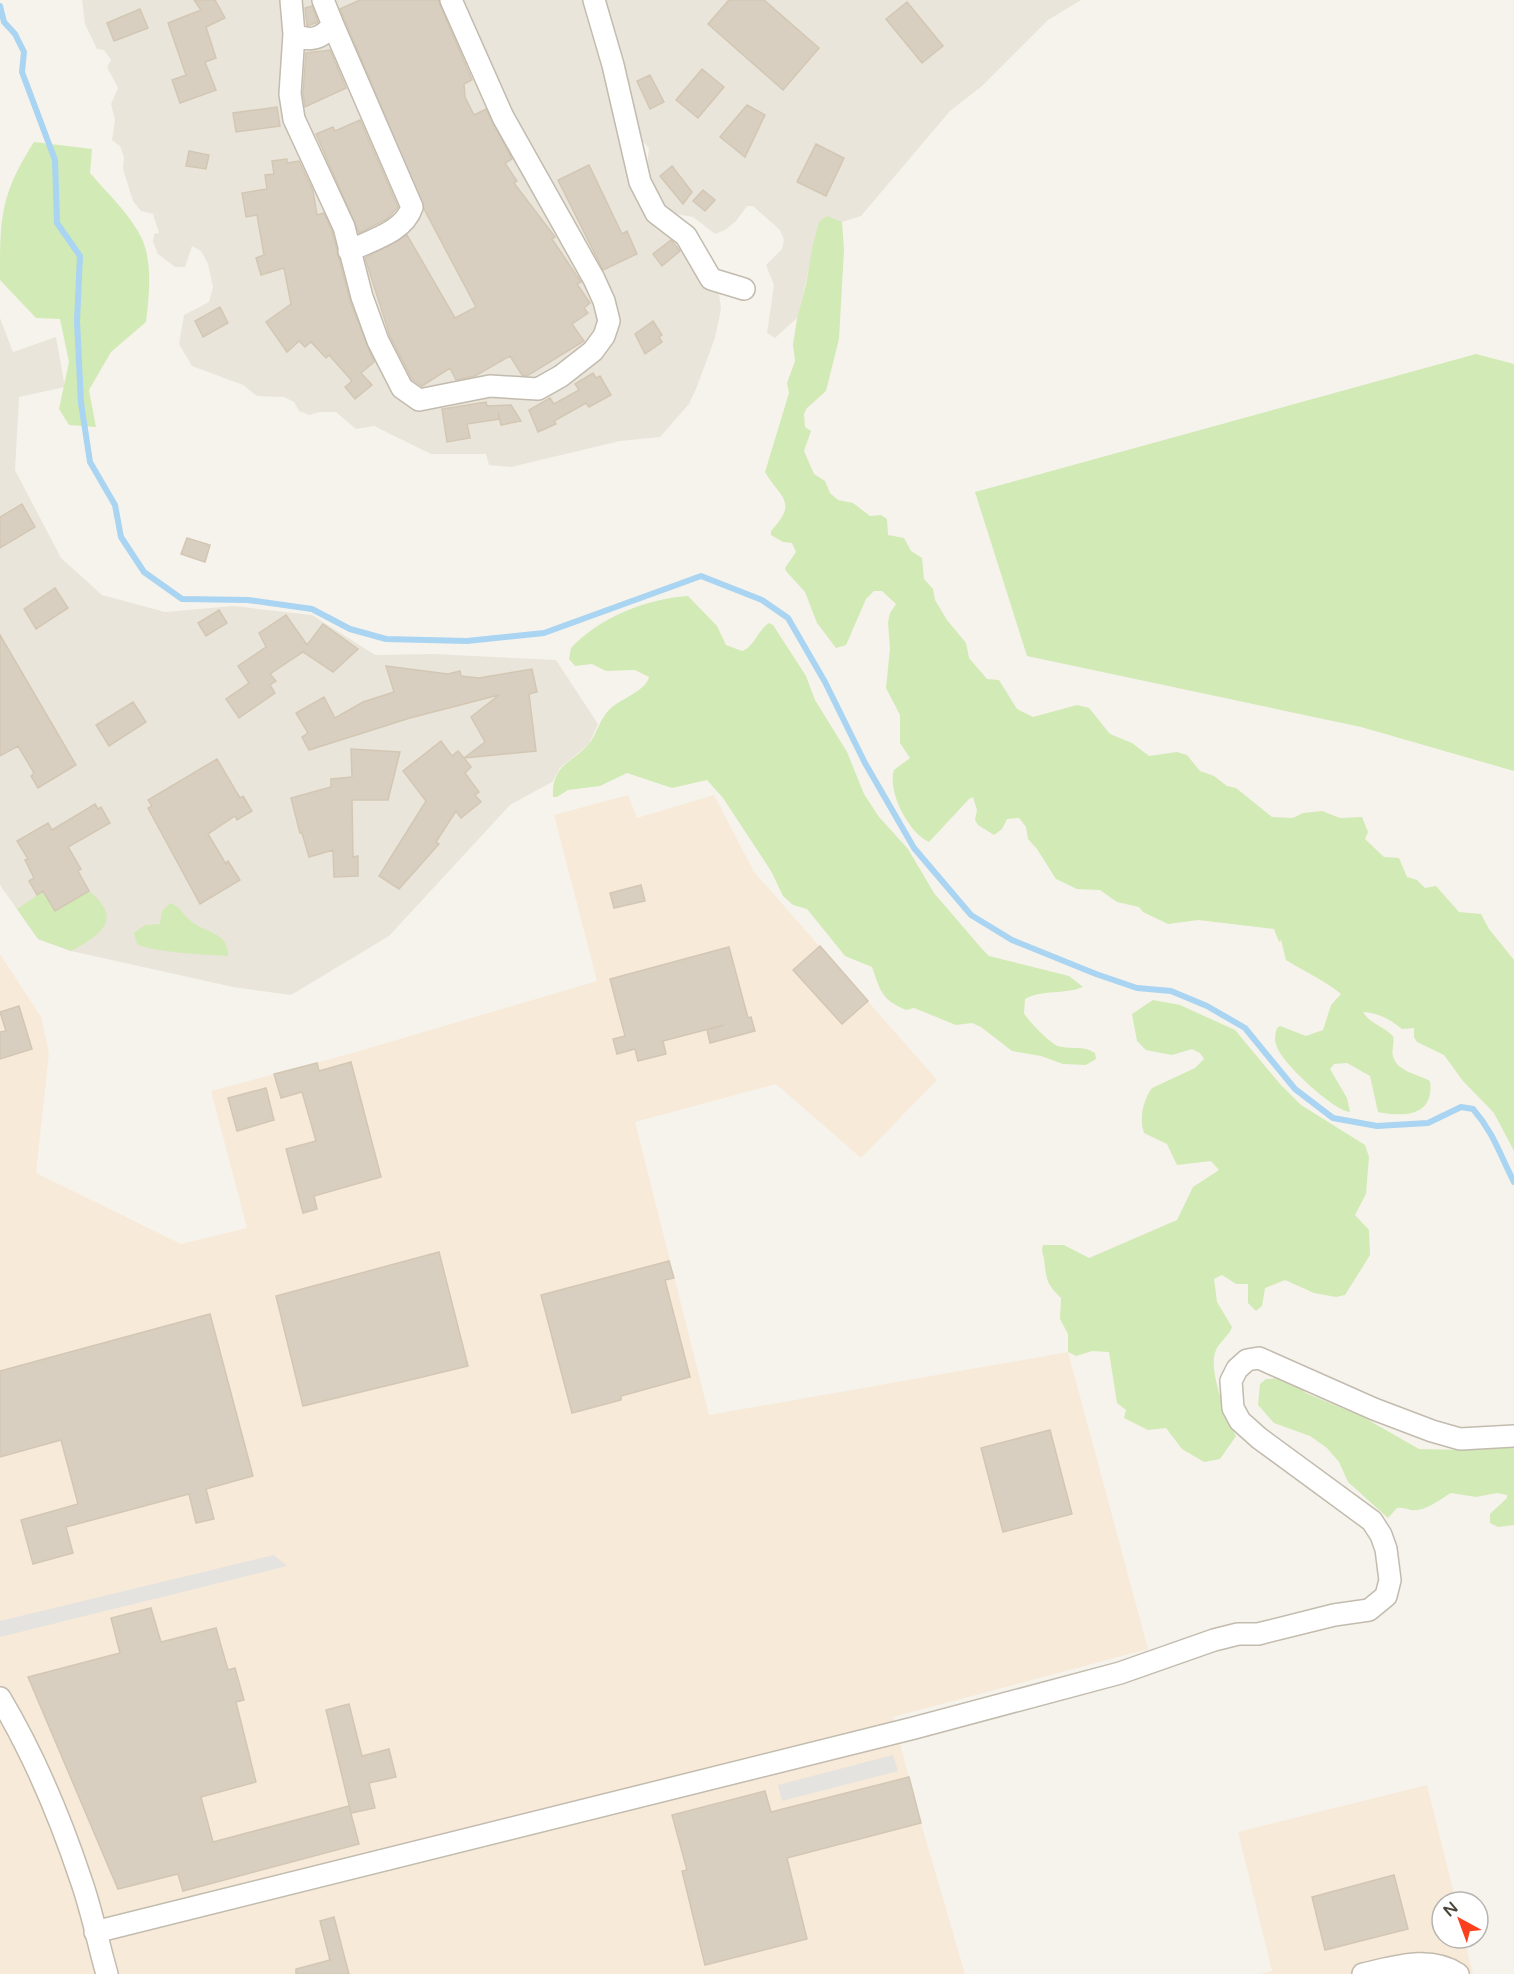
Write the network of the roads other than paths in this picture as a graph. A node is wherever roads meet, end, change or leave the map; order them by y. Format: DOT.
graph roads {
  1 [pos="291,0"];
  2 [pos="323,0"];
  3 [pos="451,0"];
  4 [pos="594,0"];
  5 [pos="333,24"];
  6 [pos="294,34"];
  7 [pos="349,250"];
  8 [pos="744,289"];
  9 [pos="1514,1436"];
  10 [pos="0,1698"];
  11 [pos="95,1932"];
  12 [pos="107,1974"];
  13 [pos="1363,1974"];
  14 [pos="1458,1974"];
  1 -- 6 [label="street"];
  2 -- 5 [label="street"];
  3 -- 7 [label="street"];
  4 -- 8 [label="street"];
  5 -- 6 [label="street"];
  5 -- 7 [label="street"];
  6 -- 7 [label="street"];
  9 -- 11 [label="street"];
  10 -- 11 [label="street"];
  11 -- 12 [label="street"];
  13 -- 14 [label="street"];
}
